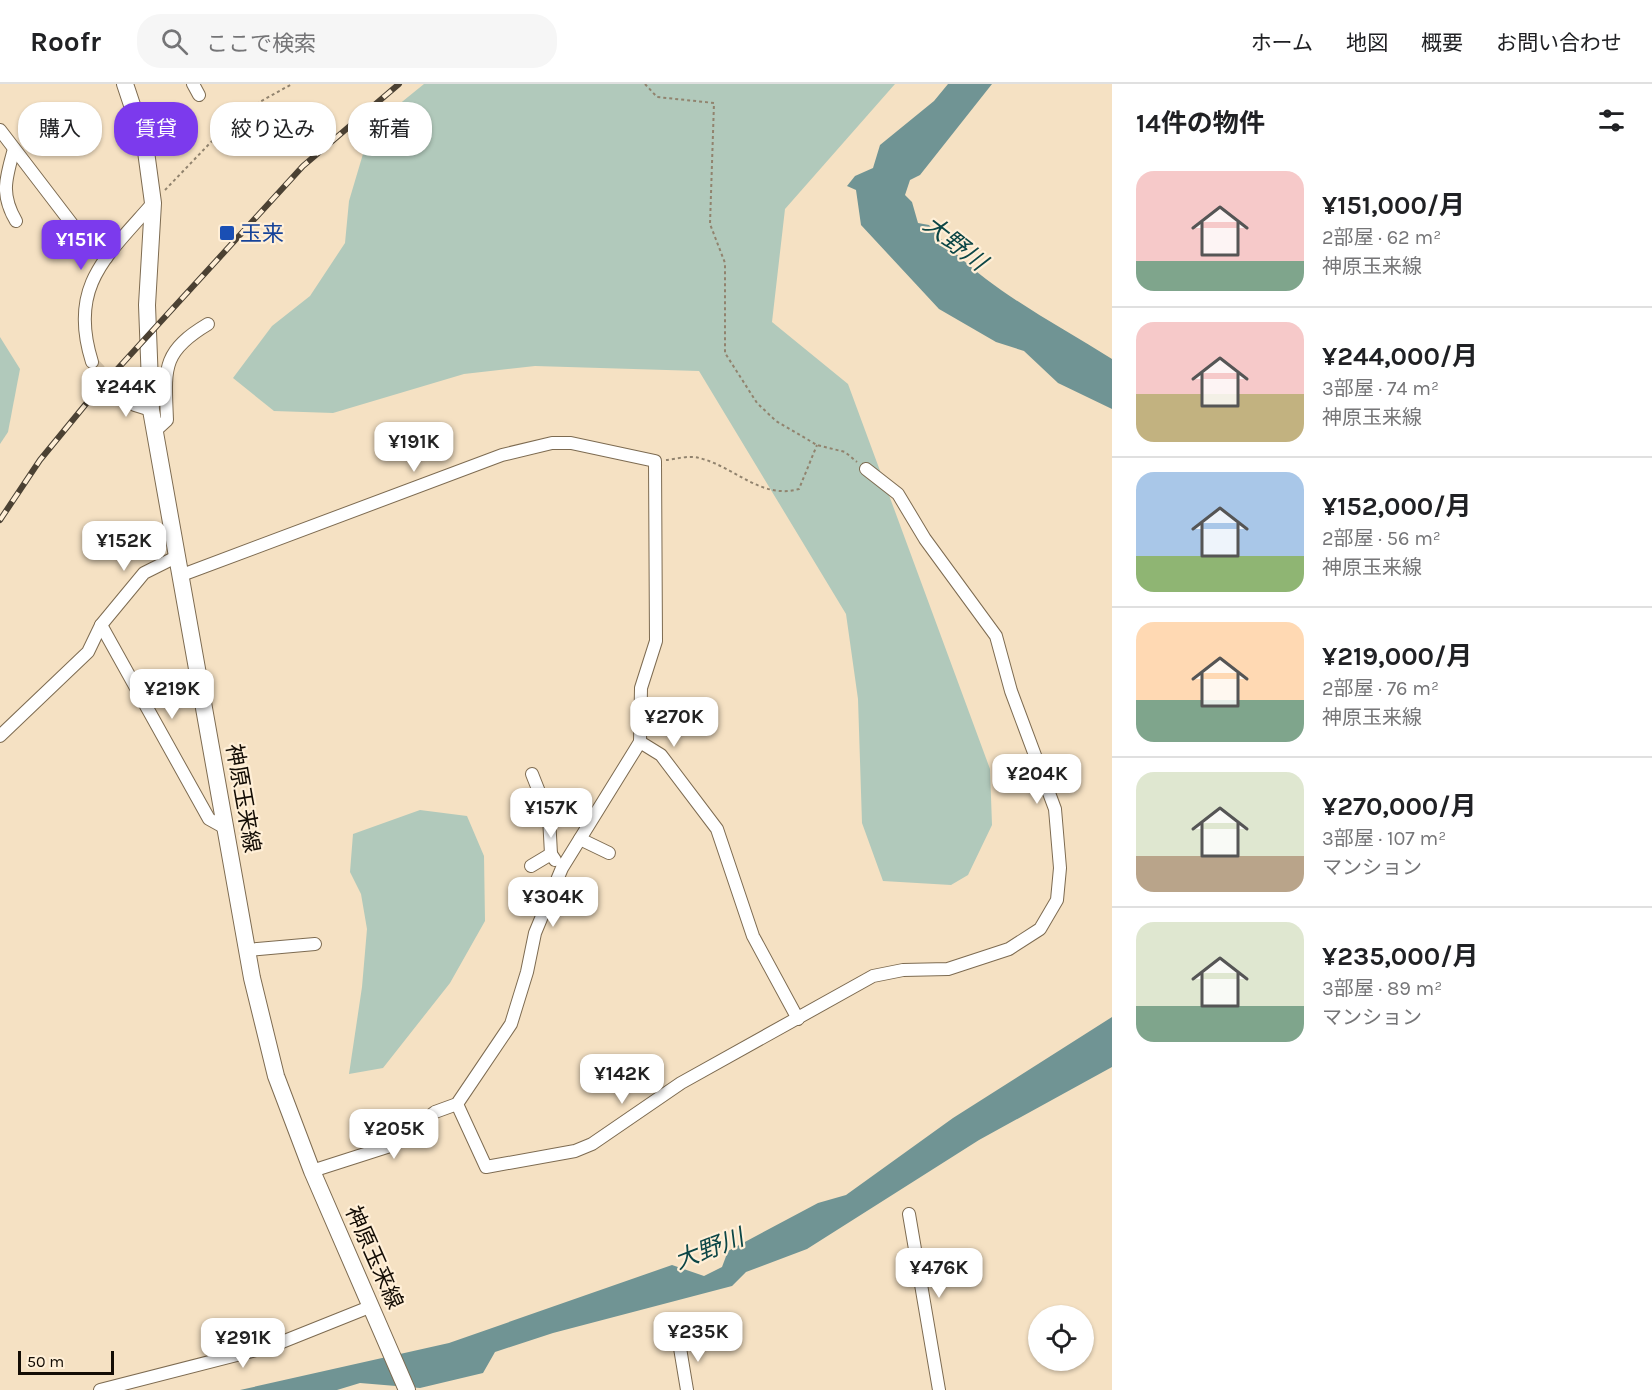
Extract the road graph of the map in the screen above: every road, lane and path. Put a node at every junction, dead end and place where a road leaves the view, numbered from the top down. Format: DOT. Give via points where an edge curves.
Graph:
graph roads {
  1 [pos="125,84"];
  2 [pos="292,84"];
  3 [pos="645,84"];
  4 [pos="0,130"];
  5 [pos="14,149"];
  6 [pos="153,203"];
  7 [pos="2,208"];
  8 [pos="16,221"];
  9 [pos="106,258"];
  10 [pos="208,324"];
  11 [pos="92,362"];
  12 [pos="121,392"];
  13 [pos="151,410"];
  14 [pos="155,431"];
  15 [pos="817,445"];
  16 [pos="655,461"];
  17 [pos="866,469"];
  18 [pos="178,556"];
  19 [pos="182,575"];
  20 [pos="101,625"];
  21 [pos="0,736"];
  22 [pos="640,742"];
  23 [pos="532,774"];
  24 [pos="227,830"];
  25 [pos="580,839"];
  26 [pos="609,853"];
  27 [pos="551,854"];
  28 [pos="531,866"];
  29 [pos="562,868"];
  30 [pos="315,944"];
  31 [pos="247,950"];
  32 [pos="798,1019"];
  33 [pos="457,1104"];
  34 [pos="312,1171"];
  35 [pos="909,1214"];
  36 [pos="372,1306"];
  37 [pos="679,1342"];
  38 [pos="100,1390"];
  39 [pos="406,1390"];
  40 [pos="687,1390"];
  41 [pos="939,1390"];
  1 -- 6 [label="main road, 神原玉来線" via="145,144"];
  2 -- 6 [label="path" via="238,114"];
  3 -- 15 [label="path" via="657,97 714,103 710,224 725,263 725,353 757,403 776,421"];
  4 -- 5 [label="street"];
  5 -- 7 [label="street"];
  5 -- 9 [label="street" via="78,232"];
  6 -- 9 [label="street"];
  6 -- 13 [label="main road, 神原玉来線" via="147,305"];
  7 -- 8 [label="street"];
  9 -- 11 [label="street" via="84,305 82,323"];
  10 -- 14 [label="street" via="177,347 168,363 167,420"];
  12 -- 13 [label="street" via="135,405"];
  13 -- 14 [label="main road, 神原玉来線"];
  14 -- 18 [label="main road, 神原玉来線"];
  15 -- 16 [label="path" via="799,489 787,493 766,489 698,457"];
  15 -- 17 [label="path" via="845,452"];
  16 -- 19 [label="street" via="571,443 552,443 502,455"];
  16 -- 22 [label="street" via="656,641 641,688"];
  17 -- 32 [label="street" via="898,494 925,539 996,636 1011,691 1055,809 1060,868 1058,900 1040,929 1009,949 948,969 903,970 873,976"];
  18 -- 19 [label="main road, 神原玉来線"];
  18 -- 20 [label="street" via="144,573"];
  19 -- 24 [label="main road, 神原玉来線"];
  20 -- 21 [label="street" via="80,661"];
  20 -- 24 [label="street" via="210,819"];
  22 -- 25 [label="street"];
  22 -- 32 [label="street" via="661,755 717,829 753,936"];
  23 -- 27 [label="street" via="549,817"];
  24 -- 31 [label="main road, 神原玉来線"];
  25 -- 26 [label="street"];
  25 -- 29 [label="street"];
  27 -- 28 [label="street"];
  27 -- 29 [label="street"];
  29 -- 33 [label="street" via="535,933 511,1024"];
  30 -- 31 [label="street"];
  31 -- 34 [label="main road, 神原玉来線" via="276,1076"];
  32 -- 33 [label="street" via="681,1083 592,1144 575,1151 486,1167"];
  33 -- 34 [label="street" via="435,1112 390,1146"];
  34 -- 36 [label="main road, 神原玉来線"];
  35 -- 41 [label="street"];
  36 -- 38 [label="street" via="272,1346"];
  36 -- 39 [label="main road, 神原玉来線"];
  37 -- 40 [label="street"];
}
